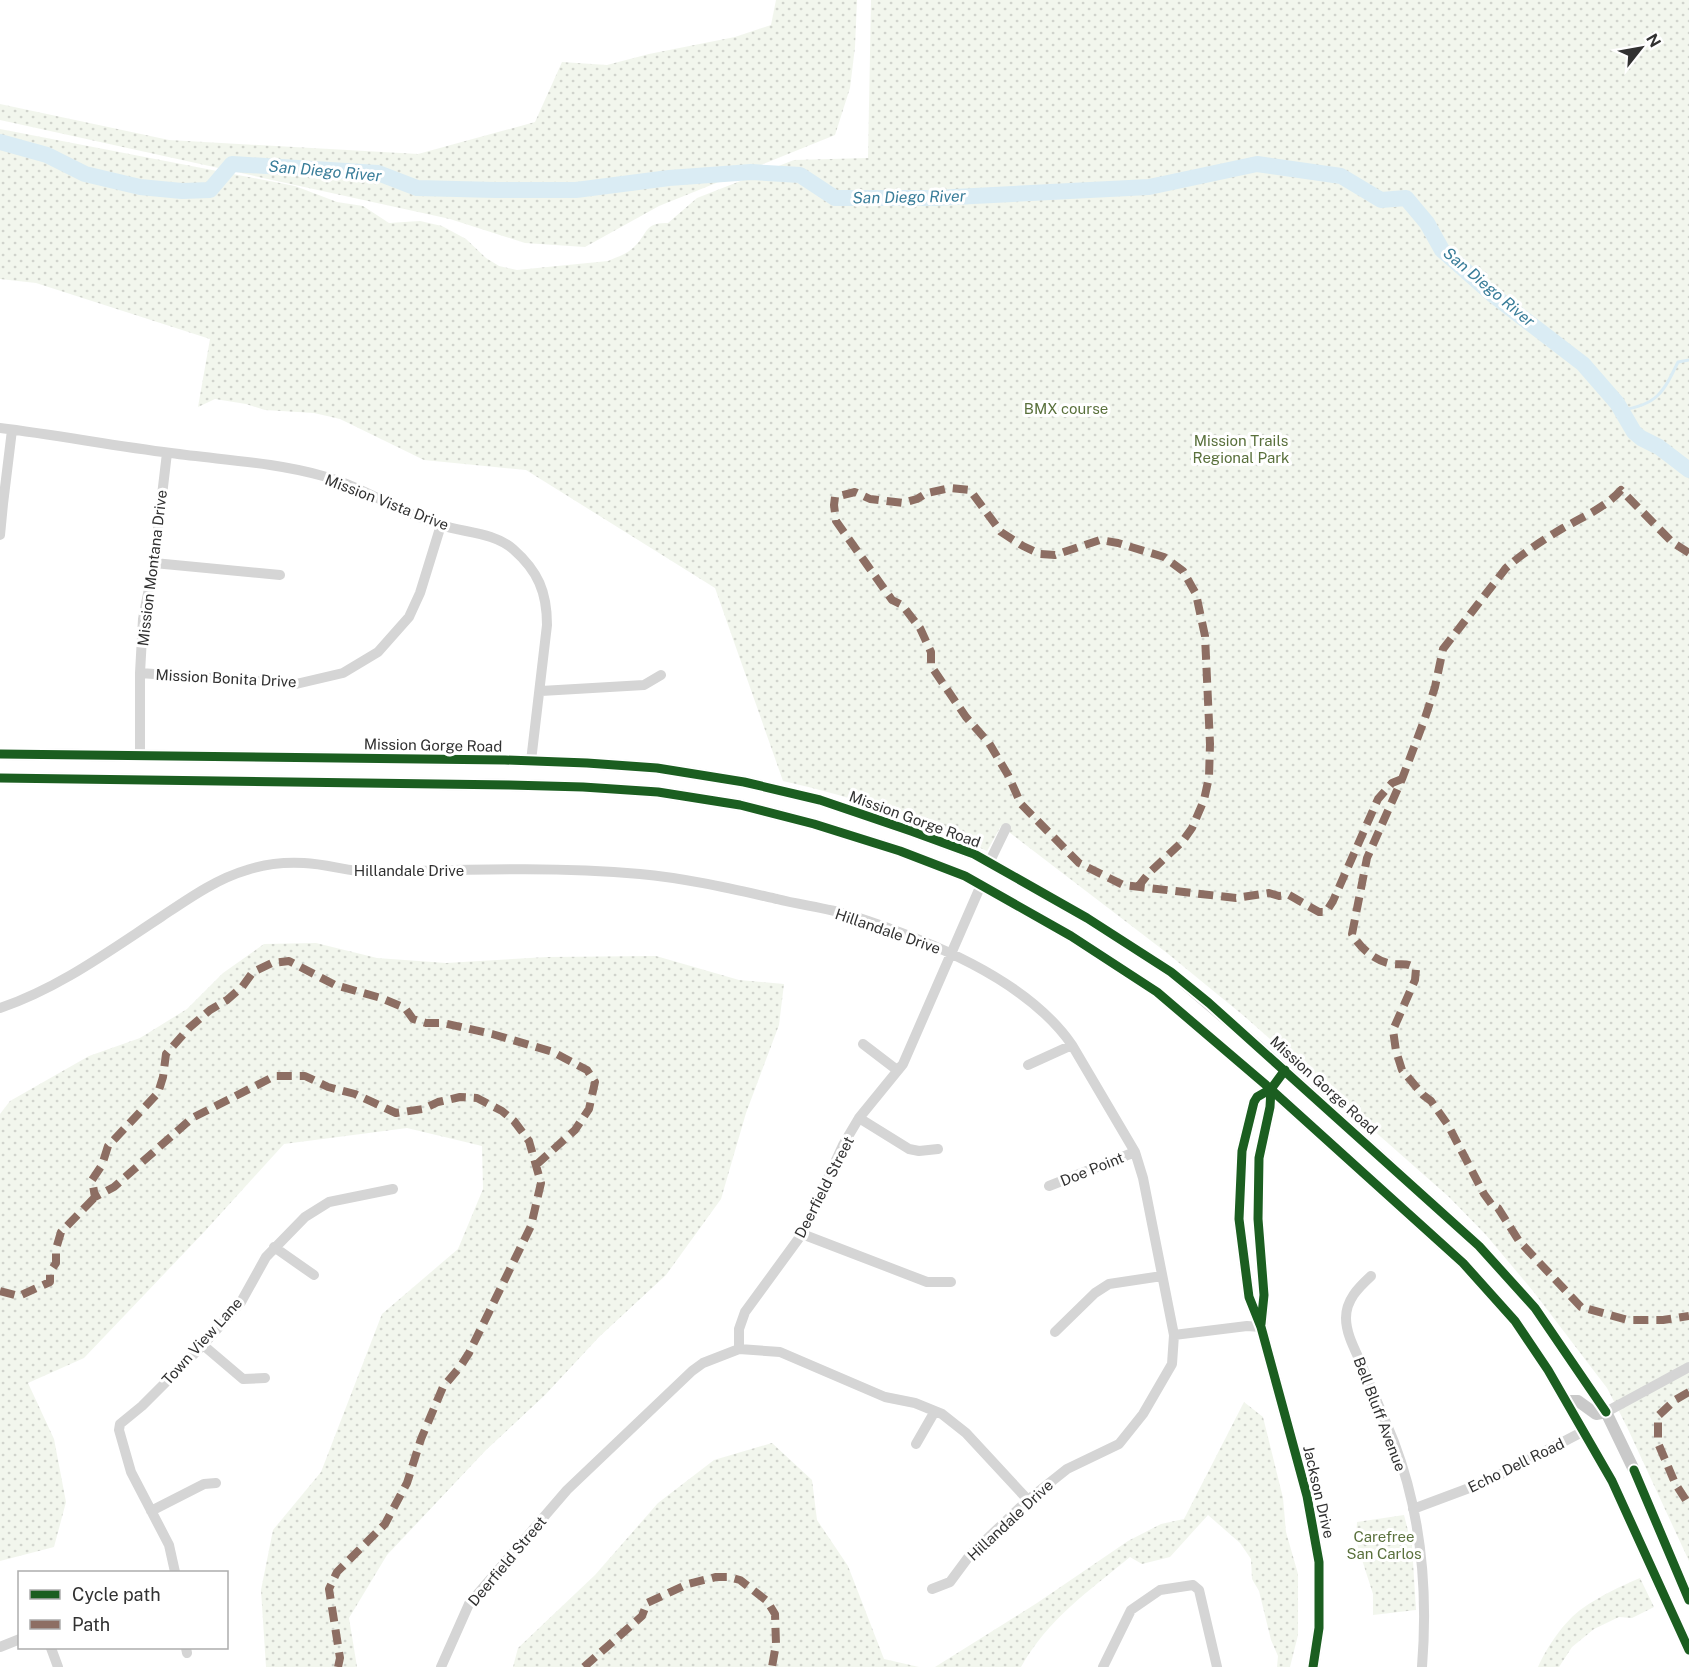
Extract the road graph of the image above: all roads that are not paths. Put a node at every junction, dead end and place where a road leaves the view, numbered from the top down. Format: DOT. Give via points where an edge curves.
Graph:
graph roads {
  1 [pos="0,428"];
  2 [pos="12,430"];
  3 [pos="166,453"];
  4 [pos="2,504"];
  5 [pos="441,525"];
  6 [pos="0,535"];
  7 [pos="154,563"];
  8 [pos="280,575"];
  9 [pos="140,673"];
  10 [pos="661,675"];
  11 [pos="541,691"];
  12 [pos="0,754"];
  13 [pos="140,756"];
  14 [pos="531,761"];
  15 [pos="0,778"];
  16 [pos="1006,828"];
  17 [pos="990,863"];
  18 [pos="981,885"];
  19 [pos="950,953"];
  20 [pos="0,1008"];
  21 [pos="863,1044"];
  22 [pos="1072,1045"];
  23 [pos="1028,1065"];
  24 [pos="897,1070"];
  25 [pos="1285,1070"];
  26 [pos="1271,1089"];
  27 [pos="859,1118"];
  28 [pos="938,1149"];
  29 [pos="1135,1152"];
  30 [pos="1049,1186"];
  31 [pos="393,1189"];
  32 [pos="802,1234"];
  33 [pos="274,1247"];
  34 [pos="314,1275"];
  35 [pos="1162,1276"];
  36 [pos="1371,1276"];
  37 [pos="951,1282"];
  38 [pos="1261,1327"];
  39 [pos="1055,1332"];
  40 [pos="1174,1335"];
  41 [pos="203,1345"];
  42 [pos="739,1349"];
  43 [pos="1689,1367"];
  44 [pos="265,1378"];
  45 [pos="1567,1401"];
  46 [pos="935,1411"];
  47 [pos="1606,1412"];
  48 [pos="1584,1431"];
  49 [pos="916,1444"];
  50 [pos="216,1483"];
  51 [pos="1028,1500"];
  52 [pos="1413,1509"];
  53 [pos="151,1511"];
  54 [pos="174,1571"];
  55 [pos="932,1589"];
  56 [pos="1689,1600"];
  57 [pos="18,1640"];
  58 [pos="0,1647"];
  59 [pos="52,1649"];
  60 [pos="1689,1650"];
  61 [pos="58,1667"];
  62 [pos="441,1667"];
  63 [pos="1103,1667"];
  64 [pos="1217,1667"];
  65 [pos="1313,1667"];
  66 [pos="1422,1667"];
  1 -- 2 [label="street, Mission Vista Drive"];
  2 -- 3 [label="street, Mission Vista Drive"];
  2 -- 4 [label="street"];
  3 -- 5 [label="street, Mission Vista Drive" via="326,476"];
  3 -- 7 [label="street, Mission Montana Drive"];
  4 -- 6 [label="street"];
  5 -- 9 [label="street, Mission Bonita Drive" via="409,616 378,651 343,673 296,684"];
  5 -- 11 [label="street, Mission Vista Drive" via="484,534 511,547 529,564 540,582 547,603"];
  7 -- 8 [label="street"];
  7 -- 9 [label="street, Mission Montana Drive" via="143,619"];
  9 -- 13 [label="street, Mission Montana Drive"];
  10 -- 11 [label="street" via="644,686"];
  11 -- 14 [label="street, Mission Vista Drive"];
  12 -- 13 [label="main road, Mission Gorge Road"];
  13 -- 14 [label="main road, Mission Gorge Road"];
  14 -- 17 [label="main road, Mission Gorge Road" via="657,768 744,782 831,804 921,834"];
  15 -- 18 [label="main road" via="510,784 658,792 814,824 900,851"];
  16 -- 17 [label="street"];
  17 -- 25 [label="main road, Mission Gorge Road" via="1171,972"];
  18 -- 19 [label="street, Deerfield Street"];
  18 -- 26 [label="main road" via="1071,936 1157,992"];
  19 -- 20 [label="street, Hillandale Drive" via="848,914 641,874 535,869 357,872 306,863 278,864 246,870 200,891 79,970 29,998"];
  19 -- 22 [label="street, Hillandale Drive" via="1031,1000"];
  19 -- 24 [label="street, Deerfield Street"];
  21 -- 24 [label="street"];
  22 -- 23 [label="street"];
  22 -- 29 [label="street, Hillandale Drive"];
  24 -- 27 [label="street, Deerfield Street"];
  25 -- 26 [label="main road, Jackson Drive"];
  25 -- 47 [label="main road, Mission Gorge Road" via="1479,1246 1535,1308"];
  26 -- 38 [label="main road, Jackson Drive" via="1258,1158 1264,1295"];
  26 -- 38 [label="main road, Jackson Drive" via="1254,1101 1242,1151 1239,1219 1249,1297"];
  26 -- 45 [label="main road" via="1463,1263 1515,1321"];
  27 -- 28 [label="street" via="909,1149"];
  27 -- 32 [label="street, Deerfield Street"];
  29 -- 30 [label="street, Doe Point"];
  29 -- 35 [label="street, Hillandale Drive"];
  31 -- 33 [label="street, Town View Lane" via="329,1203 305,1216"];
  32 -- 37 [label="street" via="927,1282"];
  32 -- 42 [label="street, Deerfield Street" via="745,1312 739,1329"];
  33 -- 34 [label="street"];
  33 -- 41 [label="street, Town View Lane" via="241,1302"];
  35 -- 39 [label="street" via="1109,1284"];
  35 -- 40 [label="street, Hillandale Drive"];
  36 -- 52 [label="street, Bell Bluff Avenue" via="1349,1302 1346,1325 1395,1444"];
  38 -- 40 [label="street"];
  38 -- 65 [label="main road, Jackson Drive" via="1307,1496 1319,1562 1319,1628"];
  40 -- 51 [label="street, Hillandale Drive" via="1172,1364 1143,1414 1119,1444 1067,1470"];
  41 -- 44 [label="street" via="243,1379"];
  41 -- 53 [label="street, Town View Lane" via="120,1424 131,1472"];
  42 -- 46 [label="street" via="780,1352 885,1397"];
  42 -- 62 [label="street, Deerfield Street" via="693,1371 567,1490 470,1604"];
  43 -- 47 [label="street"];
  45 -- 47 [label="main road" via="1578,1401 1596,1414"];
  45 -- 48 [label="main road"];
  46 -- 49 [label="street"];
  46 -- 51 [label="street" via="966,1433"];
  47 -- 56 [label="main road, Mission Gorge Road"];
  48 -- 52 [label="street, Echo Dell Road" via="1488,1481"];
  48 -- 60 [label="main road" via="1612,1481"];
  50 -- 53 [label="street" via="204,1484"];
  51 -- 55 [label="street, Hillandale Drive" via="970,1555 950,1582"];
  52 -- 66 [label="street, Bell Bluff Avenue" via="1421,1550 1425,1628"];
  53 -- 54 [label="street" via="169,1545"];
  57 -- 58 [label="street"];
  59 -- 61 [label="street"];
  63 -- 64 [label="street" via="1131,1611 1160,1590 1193,1585 1199,1590"];
}
